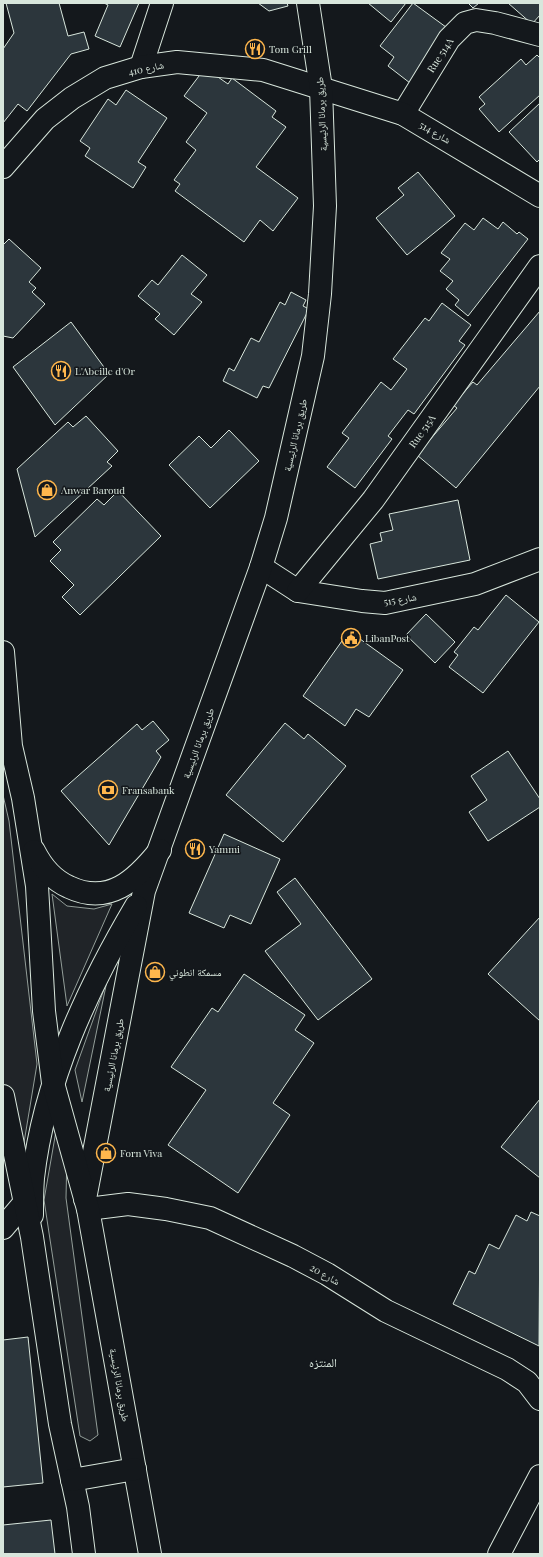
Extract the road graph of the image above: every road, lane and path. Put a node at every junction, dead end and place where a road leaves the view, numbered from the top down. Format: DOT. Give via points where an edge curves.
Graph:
graph roads {
  1 [pos="162,3"];
  2 [pos="311,5"];
  3 [pos="540,35"];
  4 [pos="142,67"];
  5 [pos="321,88"];
  6 [pos="403,114"];
  7 [pos="3,167"];
  8 [pos="540,196"];
  9 [pos="540,266"];
  10 [pos="540,559"];
  11 [pos="261,567"];
  12 [pos="298,591"];
  13 [pos="3,652"];
  14 [pos="32,848"];
  15 [pos="160,850"];
  16 [pos="144,891"];
  17 [pos="53,1083"];
  18 [pos="3,1096"];
  19 [pos="25,1202"];
  20 [pos="87,1204"];
  21 [pos="3,1228"];
  22 [pos="32,1237"];
  23 [pos="540,1399"];
  24 [pos="135,1469"];
  25 [pos="540,1476"];
  26 [pos="72,1480"];
  27 [pos="84,1554"];
  28 [pos="150,1554"];
  29 [pos="500,1554"];
  1 -- 4 [label="street"];
  2 -- 5 [label="street, طريق برمانا الرئيسية"];
  3 -- 6 [label="street, Rue 514A" via="495,23 476,20 465,23 449,39"];
  4 -- 5 [label="street, شارع 410" via="177,62 263,70"];
  4 -- 7 [label="street, شارع 410" via="105,78 72,98 45,119"];
  5 -- 6 [label="street, شارع 514"];
  5 -- 11 [label="street, طريق برمانا الرئيسية" via="325,206 320,294 313,356 276,518"];
  6 -- 8 [label="street, شارع 514"];
  9 -- 12 [label="street, Rue 515A" via="373,500"];
  10 -- 12 [label="street, شارع 515" via="476,584 385,603"];
  11 -- 12 [label="street, شارع 515"];
  11 -- 15 [label="street, طريق برمانا الرئيسية"];
  13 -- 14 [label="street" via="11,746"];
  14 -- 15 [label="street" via="45,870 64,885 86,894 102,894 126,884 147,866"];
  14 -- 17 [label="street" via="44,1011"];
  15 -- 16 [label="street, طريق برمانا الرئيسية"];
  16 -- 17 [label="street" via="100,972"];
  16 -- 20 [label="street, طريق برمانا الرئيسية"];
  17 -- 20 [label="street"];
  17 -- 22 [label="street" via="41,1128 33,1179"];
  18 -- 19 [label="street"];
  19 -- 21 [label="street"];
  19 -- 22 [label="street"];
  20 -- 23 [label="street, شارع 20" via="128,1204 210,1218 328,1274 386,1311 507,1369 527,1382"];
  20 -- 24 [label="street, طريق برمانا الرئيسية"];
  22 -- 26 [label="street" via="60,1424"];
  24 -- 26 [label="street"];
  24 -- 28 [label="street, طريق برمانا الرئيسية"];
  25 -- 29 [label="street"];
  26 -- 27 [label="street"];
}
